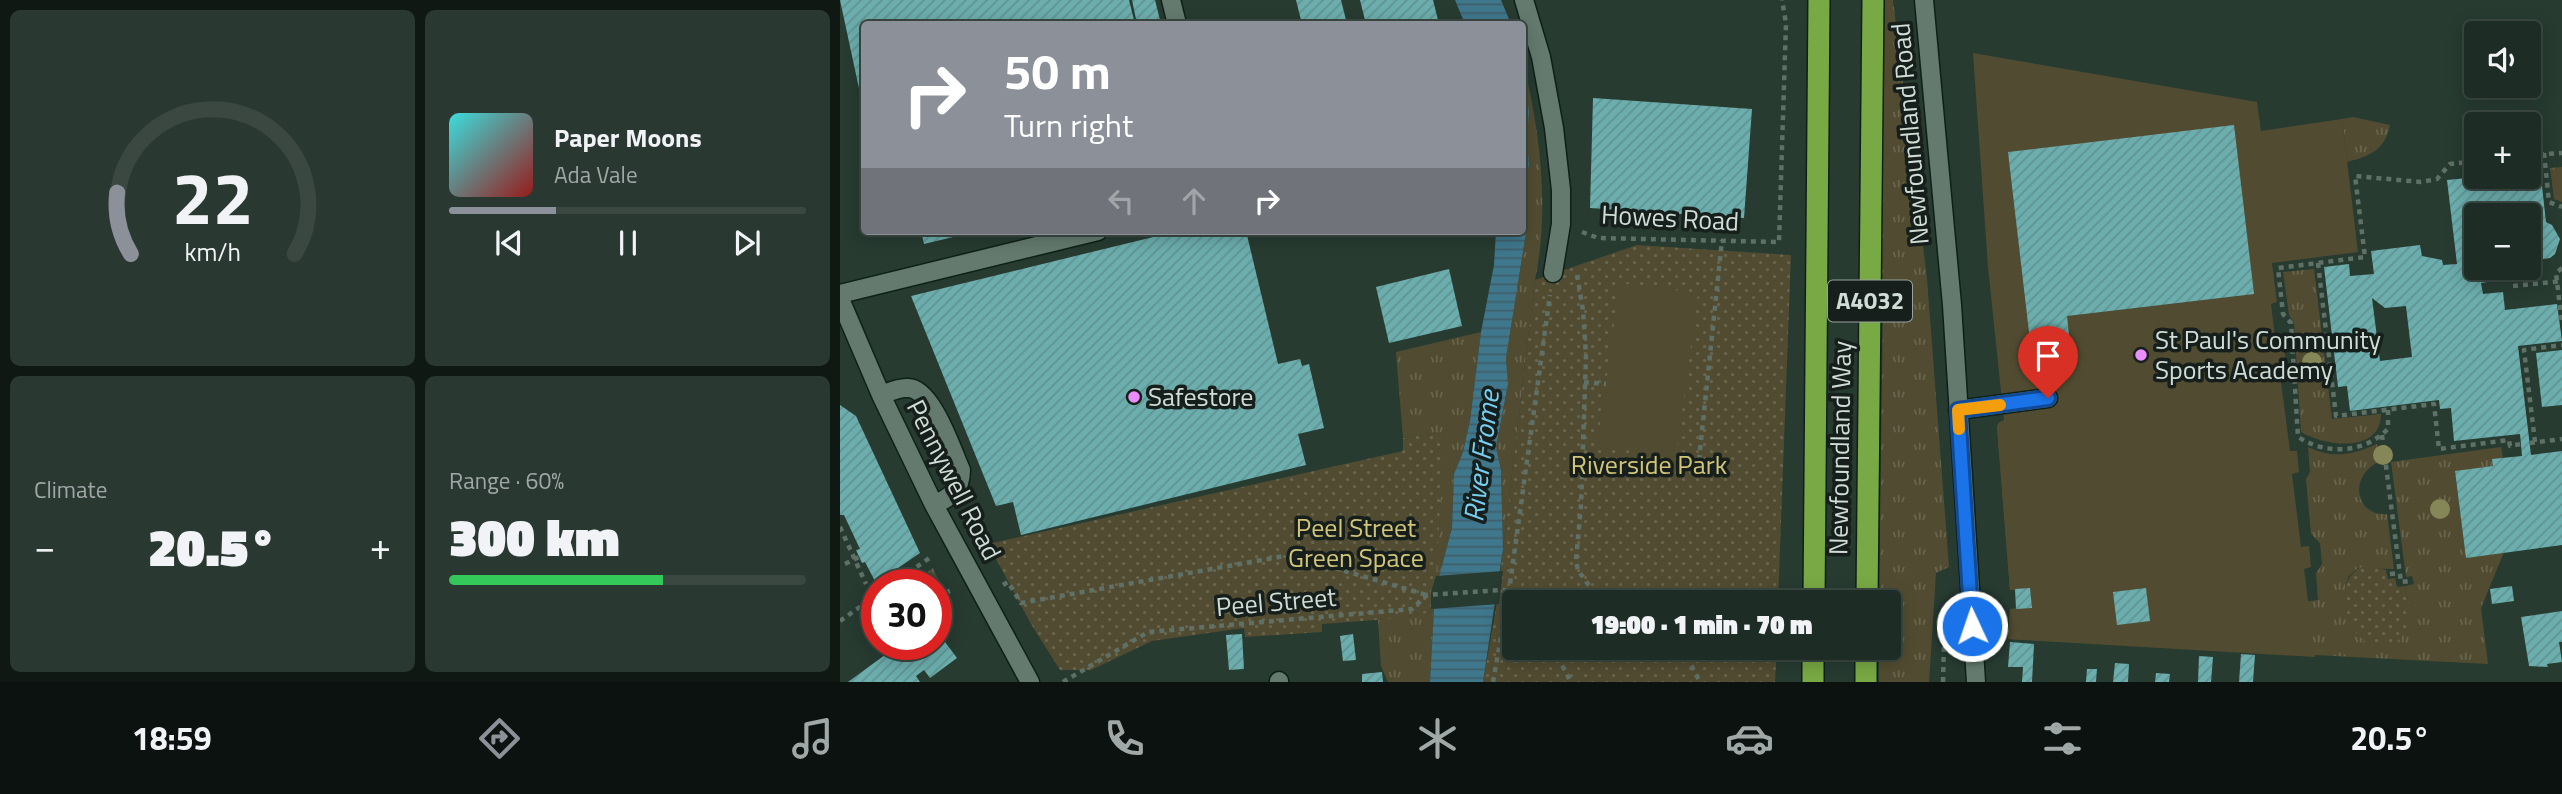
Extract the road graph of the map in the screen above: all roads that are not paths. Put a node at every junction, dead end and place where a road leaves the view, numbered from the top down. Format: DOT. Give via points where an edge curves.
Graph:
graph roads {
  1 [pos="1171,0"];
  2 [pos="1524,0"];
  3 [pos="1819,0"];
  4 [pos="1873,0"];
  5 [pos="1924,0"];
  6 [pos="1176,21"];
  7 [pos="1082,235"];
  8 [pos="1553,273"];
  9 [pos="840,296"];
  10 [pos="881,395"];
  11 [pos="2048,398"];
  12 [pos="1958,410"];
  13 [pos="934,505"];
  14 [pos="1814,590"];
  15 [pos="1867,590"];
  16 [pos="1813,660"];
  17 [pos="1866,660"];
  18 [pos="1030,682"];
  19 [pos="1813,682"];
  20 [pos="1866,682"];
  21 [pos="1976,682"];
  1 -- 6 [label="street"];
  2 -- 8 [label="street" via="1549,96 1561,190"];
  3 -- 14 [label="highway, Newfoundland Way / A4032"];
  4 -- 15 [label="highway, Newfoundland Way / A4032"];
  5 -- 12 [label="street, Newfoundland Road"];
  7 -- 9 [label="street"];
  9 -- 10 [label="street, Pennywell Road"];
  10 -- 13 [label="street, Pennywell Road"];
  10 -- 13 [label="street" via="910,387 930,402 961,470 950,497"];
  11 -- 12 [label="street"];
  12 -- 21 [label="street, Newfoundland Road"];
  13 -- 18 [label="street, Pennywell Road"];
  16 -- 19 [label="highway"];
  17 -- 20 [label="highway"];
}
